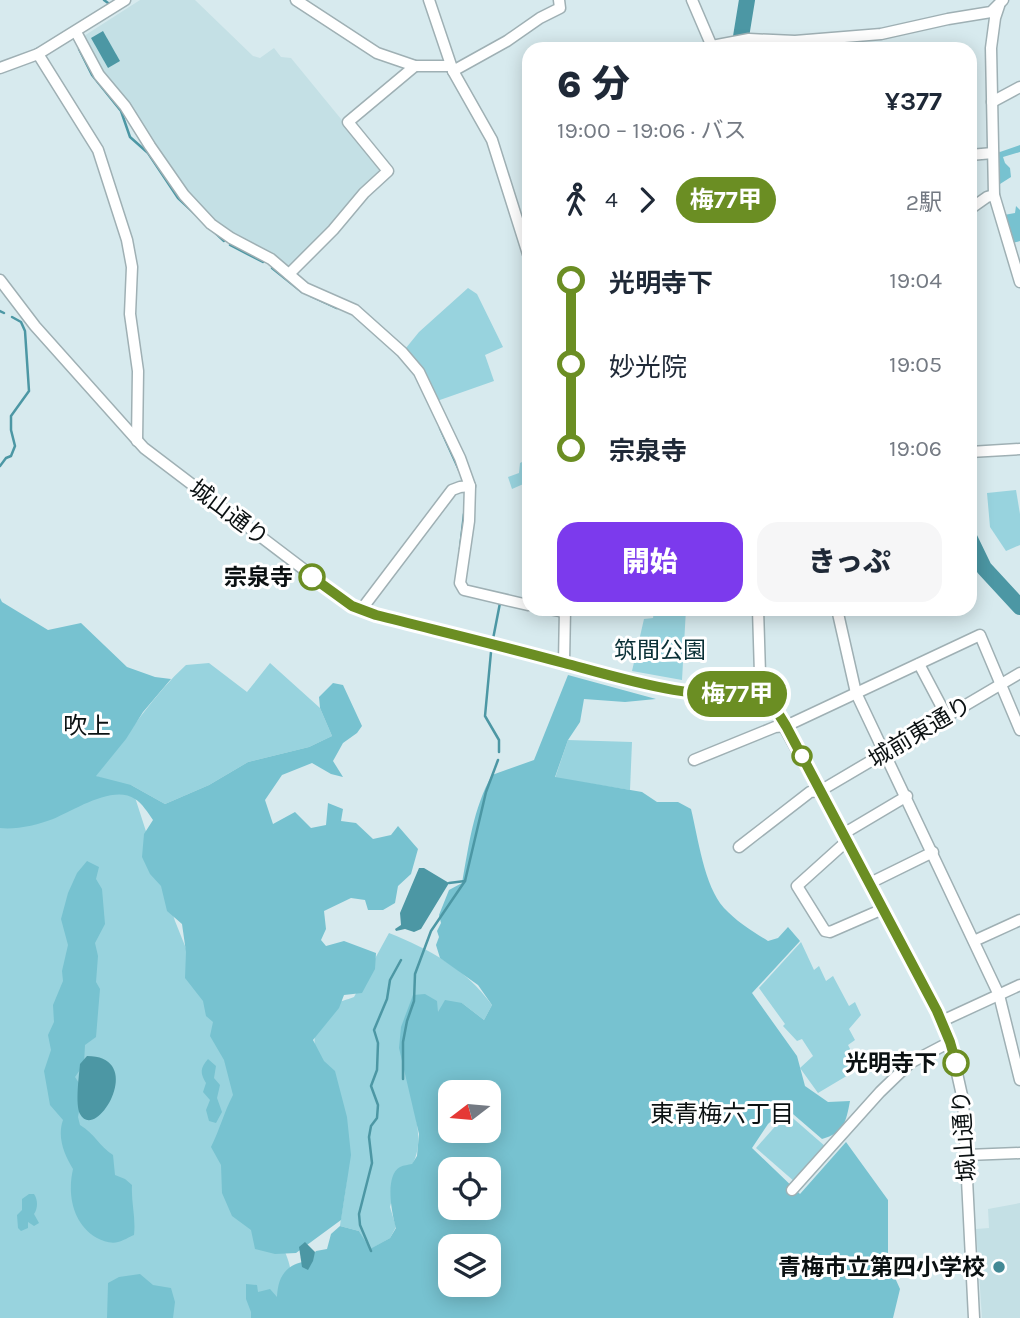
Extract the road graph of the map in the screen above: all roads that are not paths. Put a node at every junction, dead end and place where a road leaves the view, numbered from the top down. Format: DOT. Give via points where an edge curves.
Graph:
graph roads {
  1 [pos="125,0"];
  2 [pos="296,0"];
  3 [pos="429,0"];
  4 [pos="559,0"];
  5 [pos="692,0"];
  6 [pos="1001,2"];
  7 [pos="76,32"];
  8 [pos="711,42"];
  9 [pos="733,42"];
  10 [pos="758,42"];
  11 [pos="786,42"];
  12 [pos="38,54"];
  13 [pos="415,66"];
  14 [pos="0,68"];
  15 [pos="452,68"];
  16 [pos="1020,87"];
  17 [pos="992,102"];
  18 [pos="993,153"];
  19 [pos="977,154"];
  20 [pos="994,195"];
  21 [pos="977,205"];
  22 [pos="522,235"];
  23 [pos="289,274"];
  24 [pos="0,280"];
  25 [pos="1020,282"];
  26 [pos="137,441"];
  27 [pos="1020,450"];
  28 [pos="977,452"];
  29 [pos="470,486"];
  30 [pos="522,604"];
  31 [pos="361,610"];
  32 [pos="564,616"];
  33 [pos="758,616"];
  34 [pos="839,616"];
  35 [pos="564,663"];
  36 [pos="919,664"];
  37 [pos="1020,673"];
  38 [pos="1001,684"];
  39 [pos="765,692"];
  40 [pos="856,693"];
  41 [pos="947,717"];
  42 [pos="786,726"];
  43 [pos="1020,730"];
  44 [pos="886,753"];
  45 [pos="694,760"];
  46 [pos="820,791"];
  47 [pos="907,796"];
  48 [pos="845,837"];
  49 [pos="739,847"];
  50 [pos="933,852"];
  51 [pos="870,883"];
  52 [pos="883,909"];
  53 [pos="1020,920"];
  54 [pos="977,940"];
  55 [pos="1020,985"];
  56 [pos="1002,993"];
  57 [pos="942,1021"];
  58 [pos="950,1042"];
  59 [pos="1020,1080"];
  60 [pos="1020,1153"];
  61 [pos="967,1155"];
  62 [pos="792,1190"];
  63 [pos="974,1318"];
  1 -- 7 [label="street"];
  2 -- 13 [label="street" via="377,53"];
  3 -- 15 [label="street"];
  4 -- 15 [label="street" via="560,8"];
  5 -- 8 [label="street"];
  6 -- 11 [label="street" via="991,12 881,34"];
  6 -- 17 [label="street" via="991,48"];
  7 -- 12 [label="street"];
  7 -- 23 [label="street" via="99,75 184,195 211,224"];
  9 -- 10 [label="street"];
  12 -- 14 [label="street"];
  12 -- 26 [label="street" via="98,150 127,240 138,371"];
  13 -- 15 [label="street"];
  13 -- 23 [label="street" via="348,122 388,172"];
  15 -- 22 [label="street" via="492,140"];
  16 -- 17 [label="street"];
  17 -- 18 [label="street"];
  18 -- 19 [label="street"];
  18 -- 20 [label="street"];
  20 -- 21 [label="street"];
  20 -- 25 [label="street"];
  23 -- 29 [label="street" via="305,288 355,310 412,363"];
  24 -- 26 [label="street, 城山通り"];
  26 -- 31 [label="street, 城山通り"];
  27 -- 28 [label="street"];
  29 -- 30 [label="street" via="460,583 464,590"];
  29 -- 31 [label="street" via="452,490"];
  31 -- 35 [label="street, 城山通り"];
  32 -- 35 [label="street"];
  33 -- 39 [label="street"];
  34 -- 40 [label="street"];
  35 -- 39 [label="street, 城山通り" via="688,691"];
  36 -- 38 [label="street" via="980,635"];
  36 -- 40 [label="street"];
  36 -- 41 [label="street"];
  37 -- 38 [label="street, 城前東通り"];
  38 -- 41 [label="street, 城前東通り"];
  38 -- 43 [label="street"];
  39 -- 42 [label="street, 城山通り"];
  40 -- 42 [label="street"];
  40 -- 44 [label="street"];
  41 -- 44 [label="street, 城前東通り"];
  42 -- 45 [label="street"];
  42 -- 46 [label="street, 城山通り"];
  44 -- 46 [label="street, 城前東通り"];
  44 -- 47 [label="street"];
  46 -- 48 [label="street, 城山通り"];
  46 -- 49 [label="street, 城前東通り" via="810,792"];
  47 -- 48 [label="street"];
  47 -- 50 [label="street"];
  48 -- 51 [label="street, 城山通り"];
  48 -- 52 [label="street" via="797,886 825,931"];
  50 -- 51 [label="street"];
  50 -- 54 [label="street"];
  51 -- 52 [label="street, 城山通り"];
  52 -- 57 [label="street, 城山通り"];
  53 -- 54 [label="street"];
  54 -- 56 [label="street"];
  55 -- 56 [label="street"];
  56 -- 57 [label="street"];
  56 -- 59 [label="street"];
  57 -- 58 [label="street, 城山通り"];
  58 -- 61 [label="street, 城山通り" via="963,1100"];
  58 -- 62 [label="street" via="909,1063"];
  60 -- 61 [label="street"];
  61 -- 63 [label="street, 城山通り"];
}
